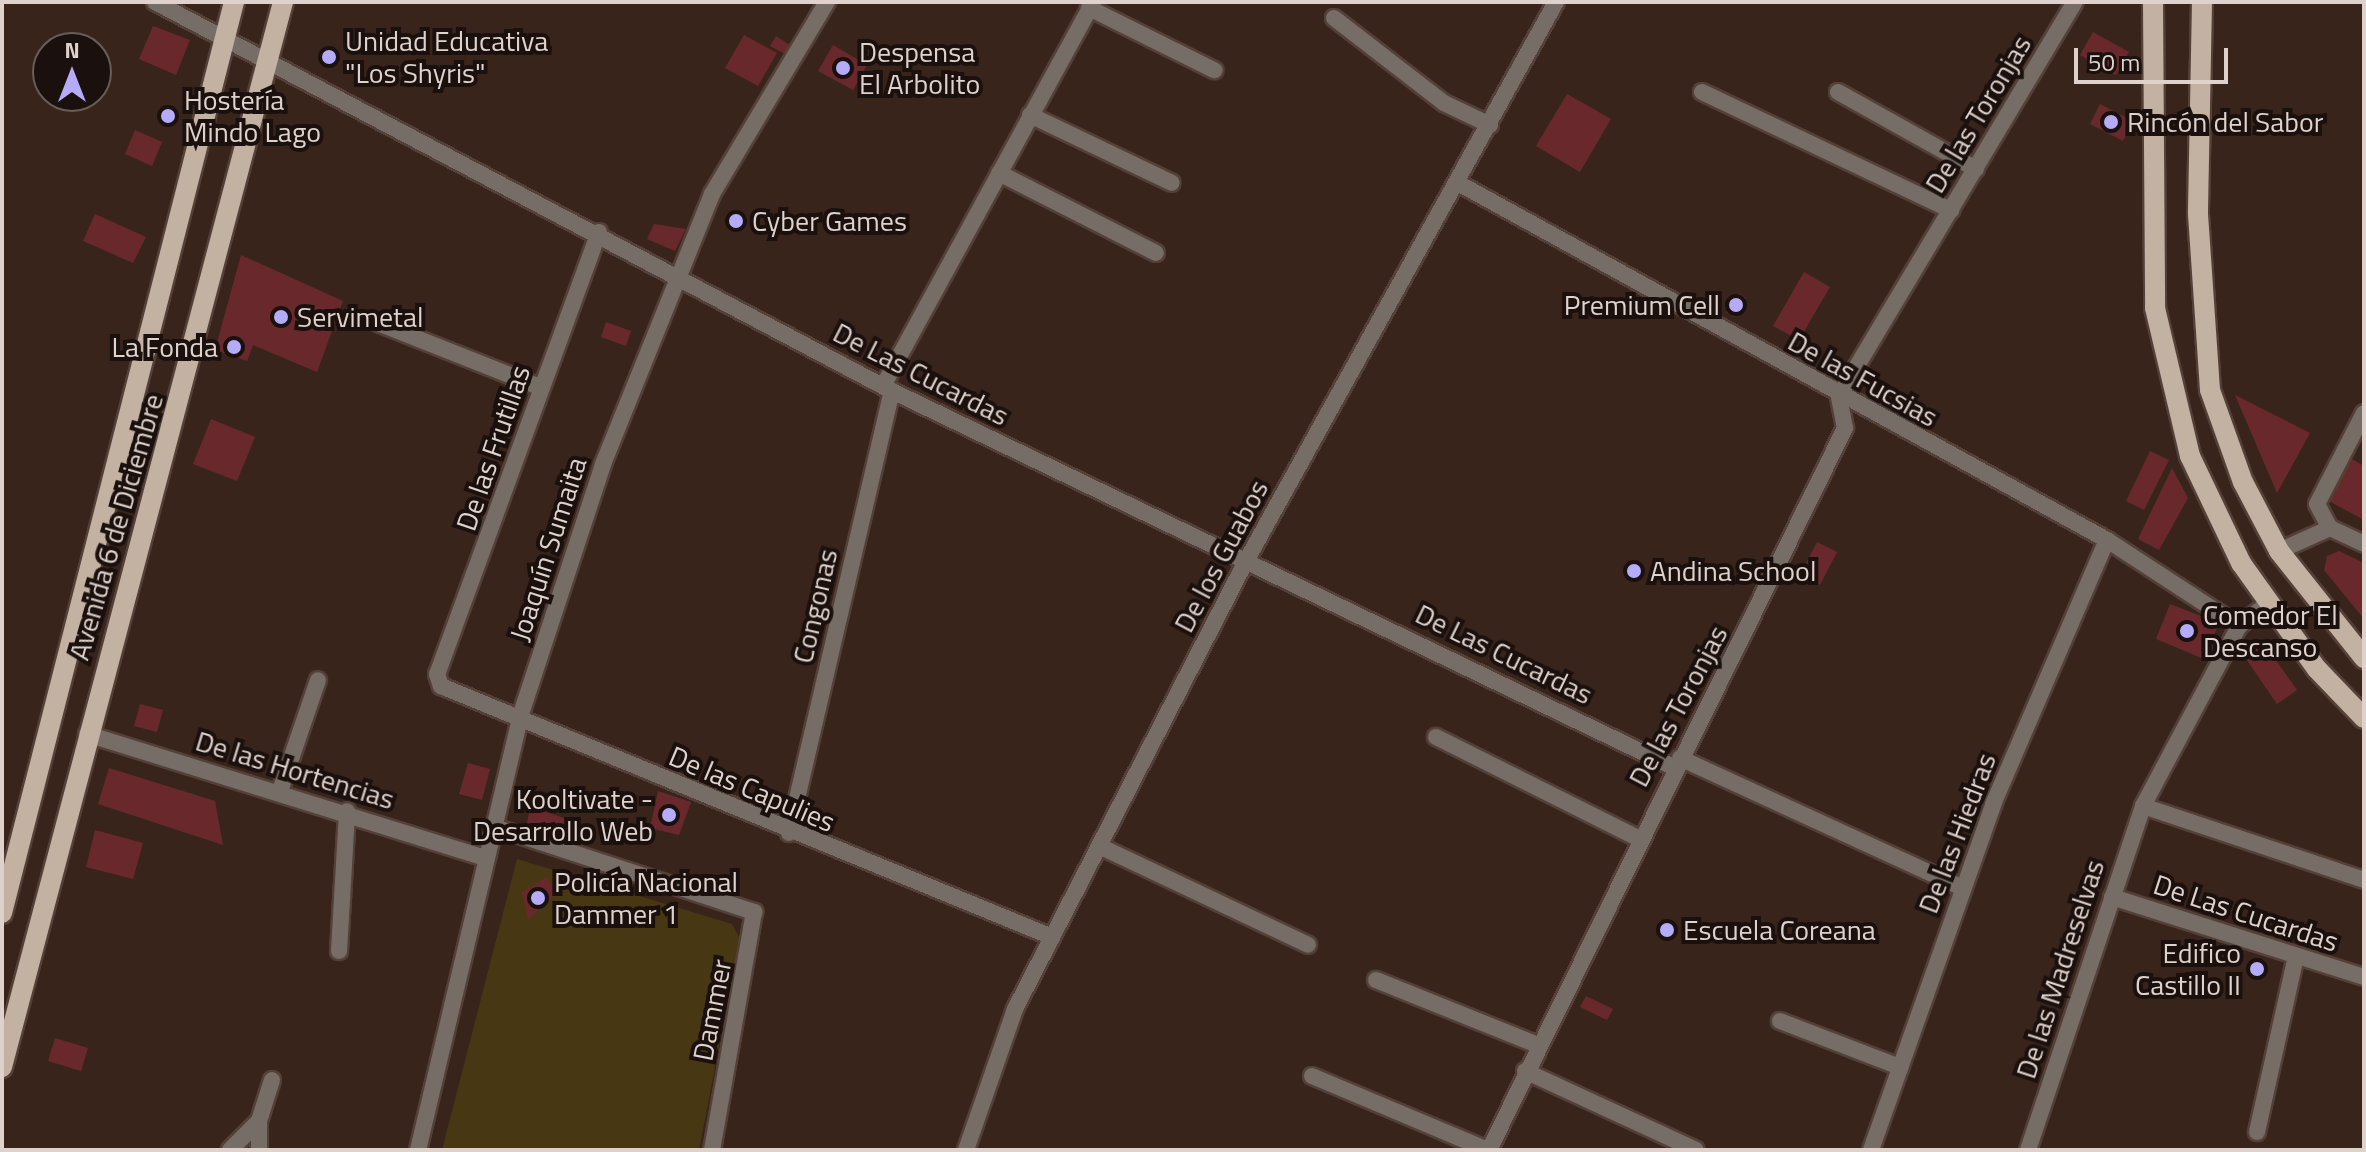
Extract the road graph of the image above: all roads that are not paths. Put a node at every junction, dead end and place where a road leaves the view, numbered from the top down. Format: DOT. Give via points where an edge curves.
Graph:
graph roads {
  1 [pos="155,2"];
  2 [pos="234,2"];
  3 [pos="283,2"];
  4 [pos="827,2"];
  5 [pos="1556,2"];
  6 [pos="2075,2"];
  7 [pos="2153,2"];
  8 [pos="2202,2"];
  9 [pos="1091,5"];
  10 [pos="1334,18"];
  11 [pos="223,35"];
  12 [pos="268,58"];
  13 [pos="1214,70"];
  14 [pos="1702,92"];
  15 [pos="1838,92"];
  16 [pos="1030,115"];
  17 [pos="1490,125"];
  18 [pos="1976,169"];
  19 [pos="999,173"];
  20 [pos="1172,183"];
  21 [pos="1458,183"];
  22 [pos="1951,210"];
  23 [pos="599,232"];
  24 [pos="1156,253"];
  25 [pos="677,274"];
  26 [pos="378,323"];
  27 [pos="540,387"];
  28 [pos="887,388"];
  29 [pos="1839,396"];
  30 [pos="2364,413"];
  31 [pos="2330,528"];
  32 [pos="2107,540"];
  33 [pos="2364,544"];
  34 [pos="2279,551"];
  35 [pos="1245,563"];
  36 [pos="2270,602"];
  37 [pos="2239,626"];
  38 [pos="2364,658"];
  39 [pos="318,680"];
  40 [pos="437,680"];
  41 [pos="520,717"];
  42 [pos="2364,718"];
  43 [pos="87,734"];
  44 [pos="1436,737"];
  45 [pos="1678,763"];
  46 [pos="280,791"];
  47 [pos="2143,806"];
  48 [pos="347,811"];
  49 [pos="494,827"];
  50 [pos="789,833"];
  51 [pos="1638,838"];
  52 [pos="1099,846"];
  53 [pos="486,858"];
  54 [pos="2364,880"];
  55 [pos="1963,888"];
  56 [pos="2112,897"];
  57 [pos="2,913"];
  58 [pos="1052,937"];
  59 [pos="1308,945"];
  60 [pos="339,951"];
  61 [pos="2296,956"];
  62 [pos="2364,977"];
  63 [pos="1376,980"];
  64 [pos="1780,1021"];
  65 [pos="1538,1045"];
  66 [pos="2,1067"];
  67 [pos="1900,1067"];
  68 [pos="1525,1071"];
  69 [pos="1312,1076"];
  70 [pos="272,1080"];
  71 [pos="259,1121"];
  72 [pos="2257,1132"];
  73 [pos="230,1150"];
  74 [pos="259,1150"];
  75 [pos="418,1150"];
  76 [pos="712,1150"];
  77 [pos="966,1150"];
  78 [pos="1488,1150"];
  79 [pos="1696,1150"];
  80 [pos="1871,1150"];
  81 [pos="2028,1150"];
  1 -- 11 [label="street, De Las Cucardas"];
  2 -- 11 [label="main road, Avenida 6 de Diciembre"];
  3 -- 12 [label="main road, Avenida 6 de Diciembre"];
  4 -- 25 [label="street, Joaquín Sumaita" via="754,114"];
  5 -- 17 [label="street, De los Guabos"];
  6 -- 18 [label="street, De las Toronjas"];
  7 -- 36 [label="main road" via="2155,308 2190,456 2241,563"];
  8 -- 34 [label="main road" via="2198,214 2208,375 2243,482"];
  9 -- 13 [label="street"];
  9 -- 16 [label="street, Congonas"];
  10 -- 17 [label="street" via="1444,103"];
  11 -- 12 [label="street, De Las Cucardas"];
  11 -- 57 [label="main road, Avenida 6 de Diciembre"];
  12 -- 23 [label="street, De Las Cucardas"];
  12 -- 43 [label="main road, Avenida 6 de Diciembre"];
  14 -- 22 [label="street"];
  15 -- 18 [label="street"];
  16 -- 19 [label="street, Congonas"];
  16 -- 20 [label="street"];
  17 -- 21 [label="street, De los Guabos"];
  18 -- 22 [label="street, De las Toronjas"];
  19 -- 24 [label="street"];
  19 -- 28 [label="street, Congonas"];
  21 -- 29 [label="street, De las Fucsias"];
  21 -- 35 [label="street, De los Guabos"];
  22 -- 29 [label="street, De las Toronjas"];
  23 -- 25 [label="street, De Las Cucardas"];
  23 -- 27 [label="street, De las Frutillas"];
  25 -- 28 [label="street, De Las Cucardas"];
  25 -- 41 [label="street, Joaquín Sumaita" via="603,464"];
  26 -- 27 [label="street"];
  27 -- 40 [label="street, De las Frutillas"];
  28 -- 35 [label="street, De Las Cucardas"];
  28 -- 50 [label="street, Congonas"];
  29 -- 32 [label="street, De las Fucsias"];
  29 -- 45 [label="street, De las Toronjas" via="1845,428"];
  30 -- 31 [label="street" via="2318,496"];
  31 -- 33 [label="street"];
  31 -- 34 [label="street"];
  32 -- 37 [label="street, De las Fucsias"];
  32 -- 55 [label="street, De las Hiedras"];
  34 -- 38 [label="main road"];
  35 -- 45 [label="street, De Las Cucardas"];
  35 -- 52 [label="street, De los Guabos"];
  36 -- 37 [label="street"];
  36 -- 42 [label="main road"];
  37 -- 47 [label="street, De las Madreselvas"];
  39 -- 46 [label="street"];
  40 -- 41 [label="street, De las Capulies"];
  41 -- 49 [label="street, Joaquín Sumaita"];
  41 -- 50 [label="street, De las Capulies"];
  43 -- 46 [label="street, De las Hortencias"];
  43 -- 66 [label="main road, Avenida 6 de Diciembre"];
  44 -- 51 [label="street"];
  45 -- 51 [label="street, De las Toronjas"];
  45 -- 55 [label="street, De Las Cucardas"];
  46 -- 48 [label="street, De las Hortencias"];
  47 -- 54 [label="street"];
  47 -- 56 [label="street, De las Madreselvas"];
  48 -- 53 [label="street, De las Hortencias"];
  48 -- 60 [label="street"];
  49 -- 53 [label="street, Joaquín Sumaita"];
  49 -- 76 [label="street, Dammer" via="754,912"];
  50 -- 58 [label="street, De las Capulies"];
  51 -- 65 [label="street, De las Toronjas"];
  52 -- 58 [label="street, De los Guabos"];
  52 -- 59 [label="street"];
  53 -- 75 [label="street, Joaquín Sumaita"];
  55 -- 67 [label="street, De las Hiedras"];
  56 -- 61 [label="street, De Las Cucardas"];
  56 -- 81 [label="street, De las Madreselvas"];
  58 -- 77 [label="street, De los Guabos" via="997,1050"];
  61 -- 62 [label="street, De Las Cucardas"];
  61 -- 72 [label="street"];
  63 -- 65 [label="street"];
  64 -- 67 [label="street"];
  65 -- 68 [label="street, De las Toronjas"];
  67 -- 80 [label="street, De las Hiedras"];
  68 -- 78 [label="street, De las Toronjas"];
  68 -- 79 [label="street"];
  69 -- 78 [label="street"];
  70 -- 71 [label="street"];
  71 -- 73 [label="street"];
  71 -- 74 [label="street"];
}
